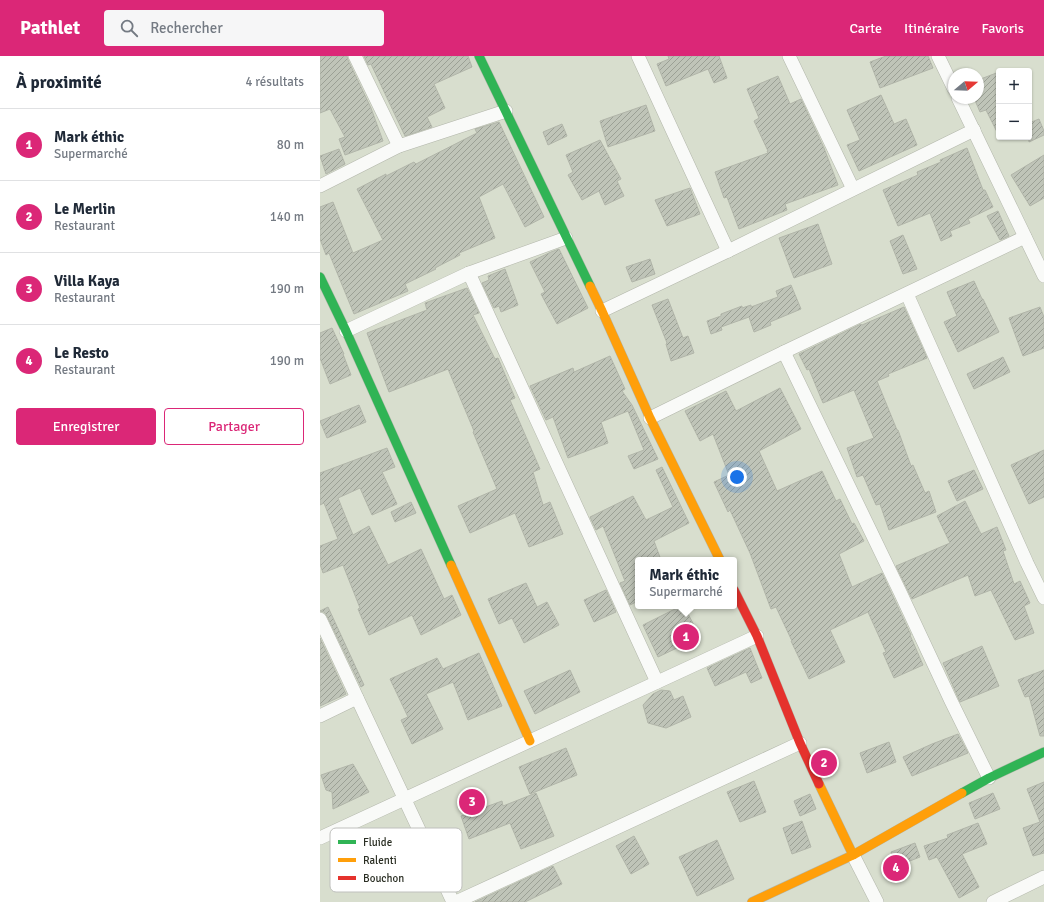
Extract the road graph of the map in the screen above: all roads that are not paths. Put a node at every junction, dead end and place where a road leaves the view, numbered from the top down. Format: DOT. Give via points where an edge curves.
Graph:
graph roads {
  1 [pos="355,56"];
  2 [pos="479,56"];
  3 [pos="638,56"];
  4 [pos="789,56"];
  5 [pos="938,56"];
  6 [pos="948,77"];
  7 [pos="961,104"];
  8 [pos="506,111"];
  9 [pos="974,130"];
  10 [pos="399,146"];
  11 [pos="320,186"];
  12 [pos="853,189"];
  13 [pos="1026,237"];
  14 [pos="566,238"];
  15 [pos="728,251"];
  16 [pos="469,273"];
  17 [pos="1044,276"];
  18 [pos="320,277"];
  19 [pos="907,294"];
  20 [pos="602,310"];
  21 [pos="346,331"];
  22 [pos="784,352"];
  23 [pos="650,418"];
  24 [pos="719,557"];
  25 [pos="737,596"];
  26 [pos="1044,598"];
  27 [pos="320,620"];
  28 [pos="757,636"];
  29 [pos="657,682"];
  30 [pos="357,698"];
  31 [pos="320,716"];
  32 [pos="530,741"];
  33 [pos="800,743"];
  34 [pos="1044,752"];
  35 [pos="989,778"];
  36 [pos="405,799"];
  37 [pos="342,828"];
  38 [pos="419,828"];
  39 [pos="330,833"];
  40 [pos="320,838"];
  41 [pos="853,855"];
  42 [pos="1044,877"];
  43 [pos="450,892"];
  44 [pos="455,902"];
  45 [pos="752,902"];
  46 [pos="877,902"];
  47 [pos="993,902"];
  1 -- 10 [label="street"];
  2 -- 8 [label="street"];
  3 -- 15 [label="street"];
  4 -- 12 [label="street"];
  5 -- 6 [label="street"];
  7 -- 9 [label="street"];
  8 -- 10 [label="street"];
  8 -- 14 [label="street"];
  9 -- 12 [label="street"];
  9 -- 13 [label="street"];
  10 -- 11 [label="street"];
  12 -- 15 [label="street"];
  13 -- 17 [label="street"];
  13 -- 19 [label="street"];
  14 -- 16 [label="street"];
  14 -- 20 [label="street"];
  15 -- 20 [label="street"];
  16 -- 21 [label="street"];
  16 -- 29 [label="street"];
  18 -- 21 [label="street"];
  19 -- 22 [label="street"];
  19 -- 26 [label="street"];
  20 -- 23 [label="street"];
  21 -- 32 [label="street"];
  22 -- 23 [label="street"];
  22 -- 35 [label="street"];
  23 -- 24 [label="street"];
  25 -- 28 [label="street"];
  27 -- 30 [label="street"];
  28 -- 29 [label="street"];
  28 -- 33 [label="street"];
  29 -- 32 [label="street"];
  30 -- 31 [label="street"];
  30 -- 36 [label="street"];
  32 -- 36 [label="street"];
  33 -- 41 [label="street"];
  33 -- 44 [label="street"];
  34 -- 35 [label="street"];
  35 -- 41 [label="street"];
  36 -- 37 [label="street"];
  36 -- 38 [label="street"];
  39 -- 40 [label="street"];
  41 -- 45 [label="street"];
  41 -- 46 [label="street"];
  42 -- 47 [label="street"];
  43 -- 44 [label="street"];
}
